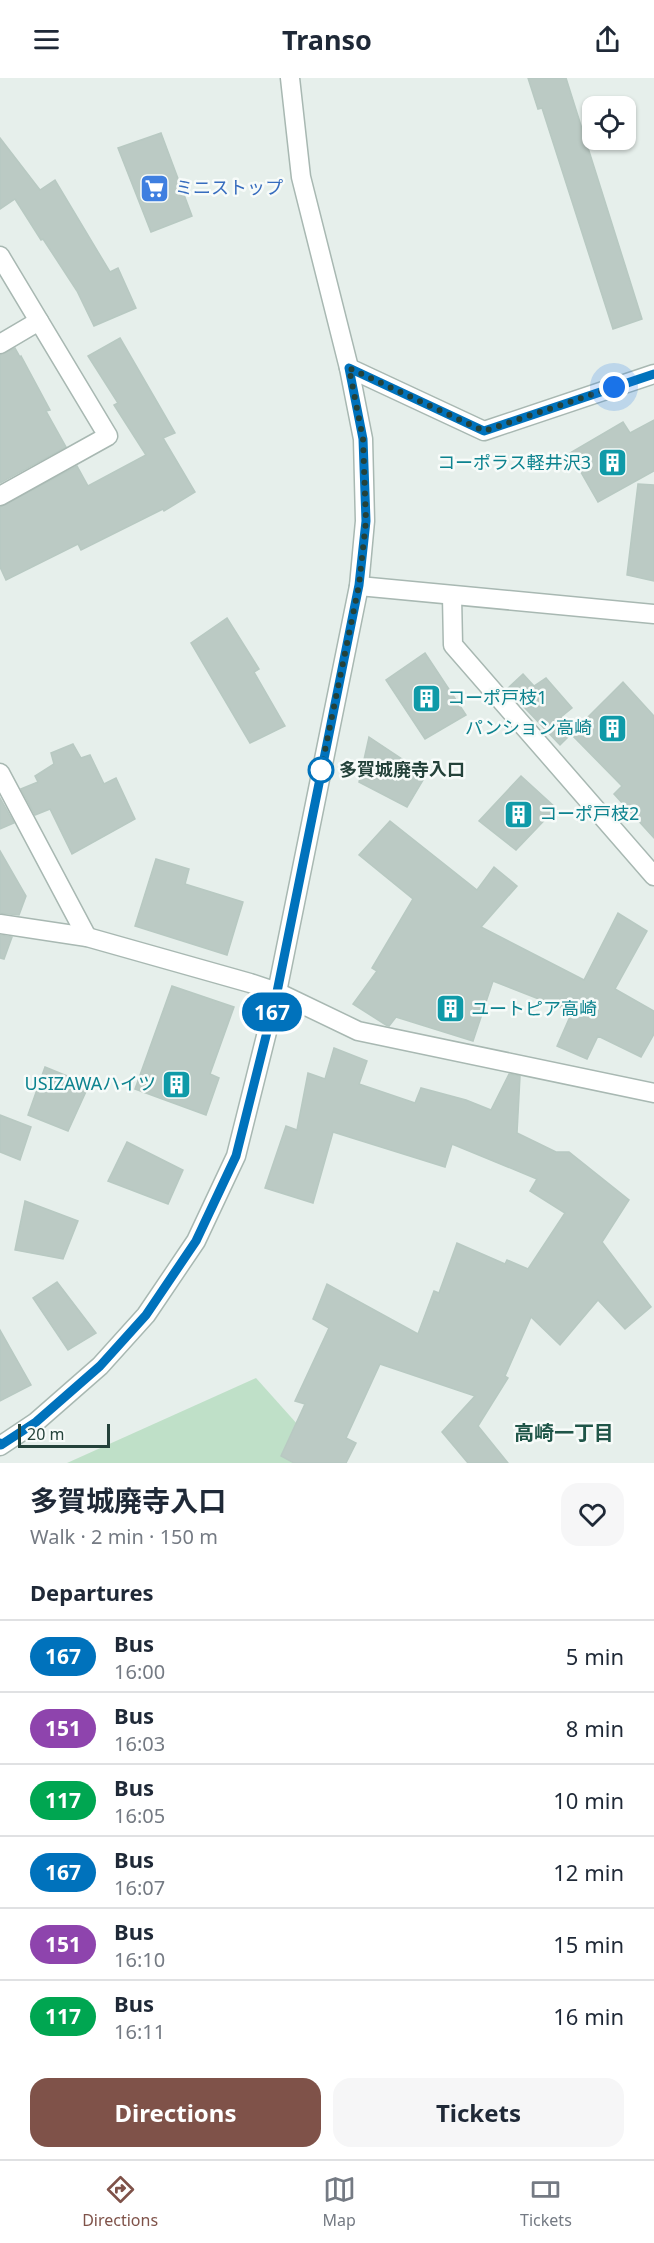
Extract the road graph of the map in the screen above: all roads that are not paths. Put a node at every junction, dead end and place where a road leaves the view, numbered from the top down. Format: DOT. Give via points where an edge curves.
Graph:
graph roads {
  1 [pos="290,78"];
  2 [pos="0,256"];
  3 [pos="39,321"];
  4 [pos="0,344"];
  5 [pos="349,368"];
  6 [pos="654,374"];
  7 [pos="0,496"];
  8 [pos="359,585"];
  9 [pos="452,596"];
  10 [pos="654,614"];
  11 [pos="0,773"];
  12 [pos="654,876"];
  13 [pos="0,924"];
  14 [pos="87,937"];
  15 [pos="277,992"];
  16 [pos="654,1093"];
  17 [pos="0,1445"];
  1 -- 5 [label="street" via="301,177"];
  2 -- 3 [label="street"];
  3 -- 4 [label="street"];
  3 -- 7 [label="street" via="108,436"];
  5 -- 6 [label="street" via="484,431"];
  5 -- 8 [label="street" via="363,439 366,521"];
  8 -- 9 [label="street"];
  8 -- 15 [label="street"];
  9 -- 10 [label="street"];
  9 -- 12 [label="street" via="453,645"];
  11 -- 14 [label="street"];
  13 -- 14 [label="street"];
  14 -- 15 [label="street"];
  15 -- 16 [label="street" via="358,1031"];
  15 -- 17 [label="street" via="236,1156 196,1241 146,1315 100,1366 36,1422"];
}
